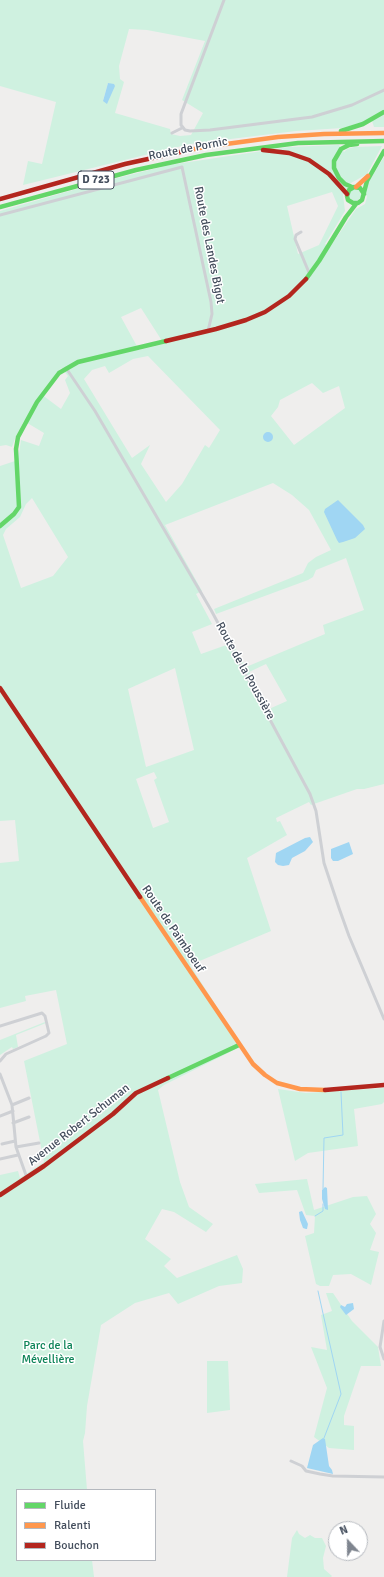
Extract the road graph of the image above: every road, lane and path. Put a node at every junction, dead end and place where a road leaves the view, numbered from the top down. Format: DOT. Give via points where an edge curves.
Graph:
graph roads {
  1 [pos="224,0"];
  2 [pos="384,90"];
  3 [pos="384,112"];
  4 [pos="182,128"];
  5 [pos="172,133"];
  6 [pos="384,133"];
  7 [pos="324,134"];
  8 [pos="384,141"];
  9 [pos="251,148"];
  10 [pos="384,151"];
  11 [pos="371,173"];
  12 [pos="354,187"];
  13 [pos="347,194"];
  14 [pos="364,194"];
  15 [pos="0,199"];
  16 [pos="348,200"];
  17 [pos="356,204"];
  18 [pos="0,207"];
  19 [pos="0,215"];
  20 [pos="346,217"];
  21 [pos="301,232"];
  22 [pos="310,275"];
  23 [pos="208,331"];
  24 [pos="66,368"];
  25 [pos="0,526"];
  26 [pos="0,688"];
  27 [pos="384,1019"];
  28 [pos="0,1026"];
  29 [pos="239,1045"];
  30 [pos="0,1061"];
  31 [pos="0,1074"];
  32 [pos="384,1085"];
  33 [pos="2,1086"];
  34 [pos="29,1098"];
  35 [pos="12,1105"];
  36 [pos="13,1112"];
  37 [pos="0,1116"];
  38 [pos="29,1117"];
  39 [pos="13,1123"];
  40 [pos="15,1141"];
  41 [pos="39,1143"];
  42 [pos="2,1144"];
  43 [pos="16,1147"];
  44 [pos="18,1155"];
  45 [pos="0,1159"];
  46 [pos="27,1178"];
  47 [pos="0,1195"];
  48 [pos="384,1321"];
  49 [pos="384,1359"];
  50 [pos="291,1461"];
  51 [pos="384,1477"];
  1 -- 4 [label="street" via="181,114"];
  2 -- 4 [label="street" via="352,105 312,117 210,130 190,131"];
  3 -- 7 [label="main road" via="356,127"];
  4 -- 5 [label="street"];
  6 -- 7 [label="main road, Route de Pornic / D 723"];
  7 -- 15 [label="main road, Route de Pornic / D 723" via="248,141 173,153"];
  8 -- 9 [label="main road, Route de Pornic / D 723"];
  8 -- 12 [label="main road" via="349,145 338,152 334,159 334,168 345,184"];
  9 -- 13 [label="main road" via="283,152 309,160 329,174"];
  9 -- 18 [label="main road, Route de Pornic / D 723" via="156,165"];
  10 -- 11 [label="main road"];
  11 -- 12 [label="main road"];
  11 -- 14 [label="main road"];
  12 -- 13 [label="main road"];
  12 -- 14 [label="main road" via="362,190"];
  13 -- 16 [label="main road"];
  14 -- 17 [label="main road" via="362,200"];
  16 -- 17 [label="main road"];
  16 -- 20 [label="main road"];
  17 -- 20 [label="main road"];
  19 -- 23 [label="street, Route des Landes Bigot" via="182,167 211,302 212,314"];
  20 -- 22 [label="main road"];
  21 -- 22 [label="street" via="295,239"];
  22 -- 23 [label="main road" via="289,296 265,312"];
  23 -- 24 [label="main road"];
  24 -- 25 [label="main road" via="54,378 37,402 18,437 18,507"];
  24 -- 27 [label="street, Route de la Poussière" via="99,417 211,610 310,794 327,871 348,936"];
  26 -- 29 [label="main road, Route de Paimboeuf"];
  28 -- 30 [label="street" via="42,1013 49,1033 6,1054"];
  29 -- 32 [label="main road, Route de Paimboeuf" via="259,1070 284,1085 319,1090"];
  29 -- 46 [label="main road, Avenue Robert Schuman" via="136,1093 113,1114"];
  31 -- 33 [label="street"];
  33 -- 35 [label="street"];
  34 -- 35 [label="street"];
  35 -- 36 [label="street"];
  36 -- 37 [label="street"];
  36 -- 39 [label="street"];
  38 -- 39 [label="street"];
  39 -- 40 [label="street"];
  40 -- 42 [label="street"];
  40 -- 43 [label="street"];
  41 -- 43 [label="street"];
  43 -- 44 [label="street"];
  44 -- 45 [label="street"];
  44 -- 46 [label="street"];
  46 -- 47 [label="main road, Avenue Robert Schuman"];
  48 -- 49 [label="street" via="380,1347"];
  50 -- 51 [label="street" via="306,1470 320,1474"];
}
